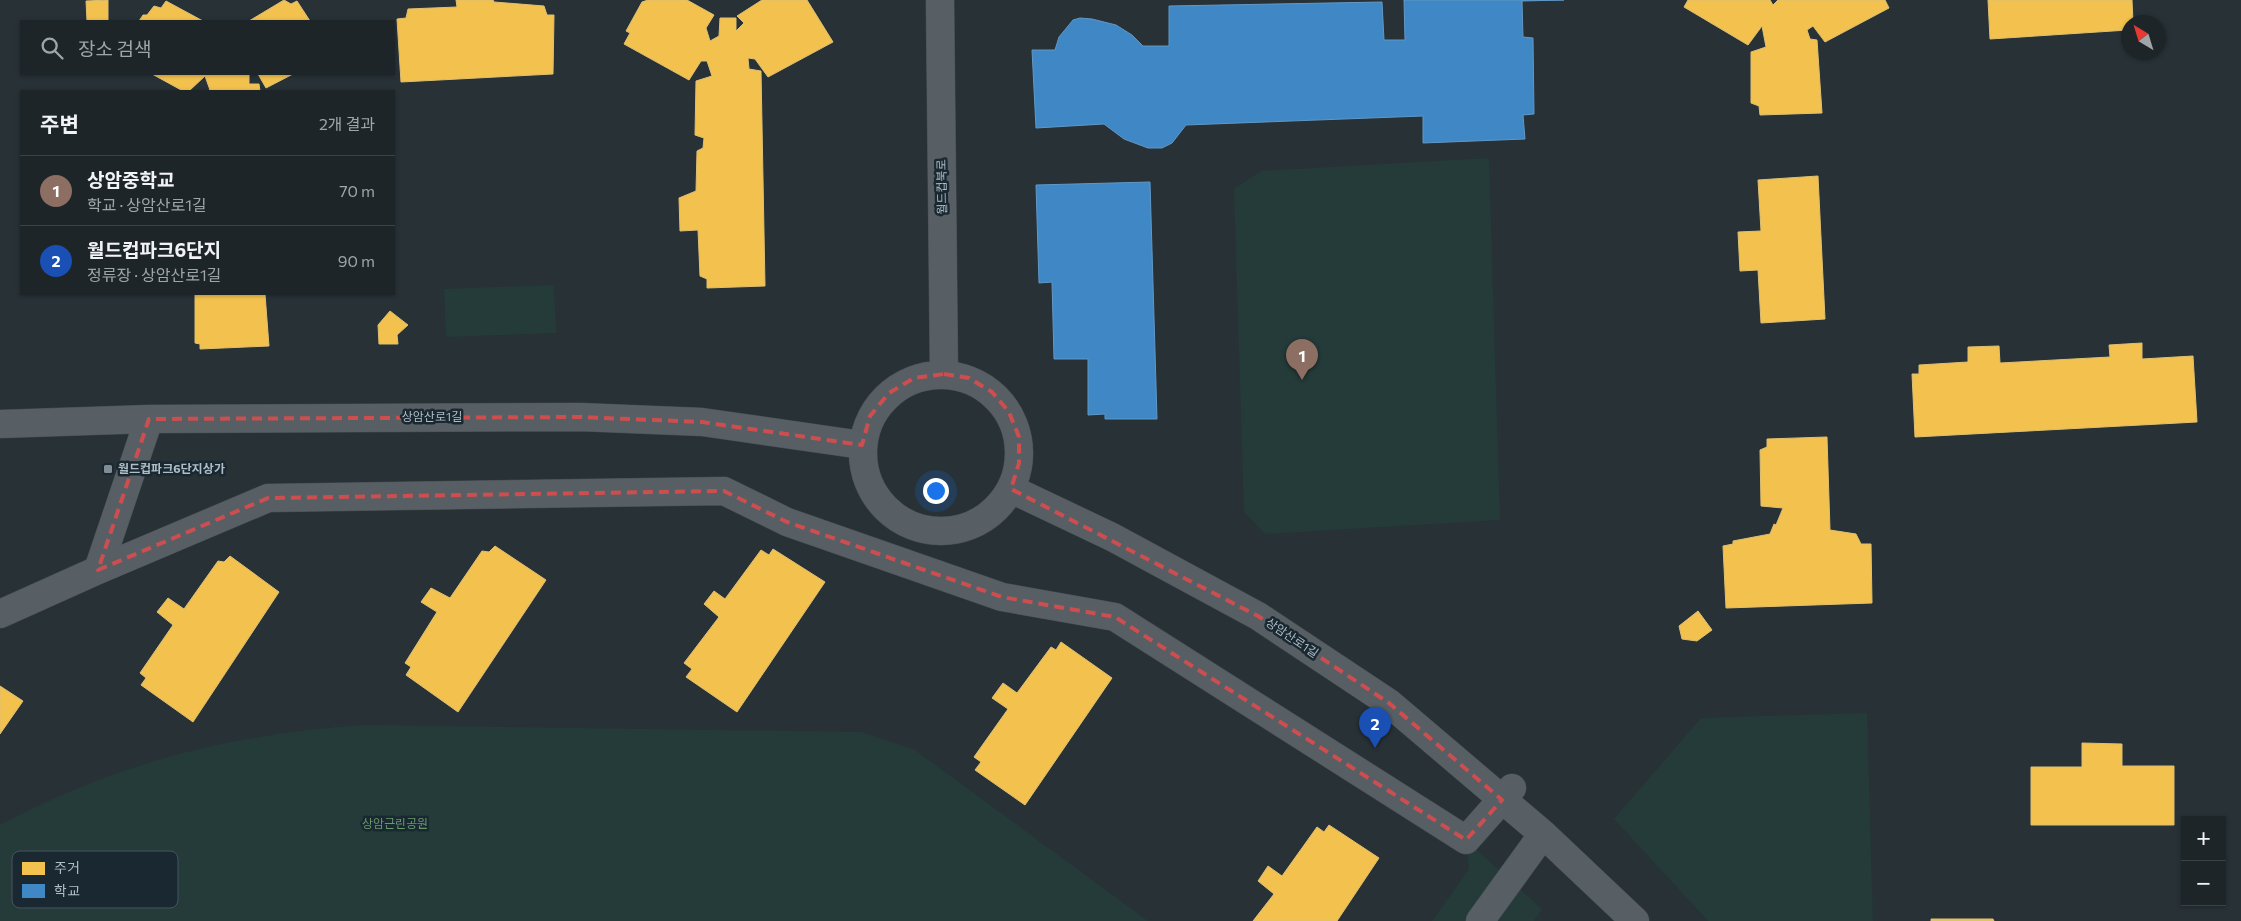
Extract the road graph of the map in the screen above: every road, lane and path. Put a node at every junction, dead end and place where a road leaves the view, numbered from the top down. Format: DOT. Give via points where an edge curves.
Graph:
graph roads {
  1 [pos="940,0"];
  2 [pos="944,374"];
  3 [pos="149,419"];
  4 [pos="0,424"];
  5 [pos="862,445"];
  6 [pos="1011,489"];
  7 [pos="98,570"];
  8 [pos="0,614"];
  9 [pos="1507,794"];
  10 [pos="1543,834"];
  11 [pos="1480,921"];
  12 [pos="1635,921"];
  1 -- 2 [label="street, 월드컵북로"];
  2 -- 5 [label="street" via="914,378 889,393 870,416"];
  2 -- 6 [label="street" via="969,378 992,392 1009,412 1019,437 1019,463"];
  3 -- 4 [label="street, 상암산로1길"];
  3 -- 5 [label="street, 상암산로1길" via="580,417 702,422"];
  3 -- 7 [label="street"];
  5 -- 6 [label="street" via="864,472 875,497 894,516 918,528 945,531 972,525 995,510"];
  6 -- 9 [label="street, 상암산로1길" via="1112,537 1258,616 1389,703"];
  7 -- 8 [label="street"];
  7 -- 9 [label="street" via="268,498 724,491 787,522 1002,597 1115,617 1466,840"];
  9 -- 10 [label="street, 상암산로1길"];
  10 -- 11 [label="street"];
  10 -- 12 [label="street, 상암산로1길"];
}
